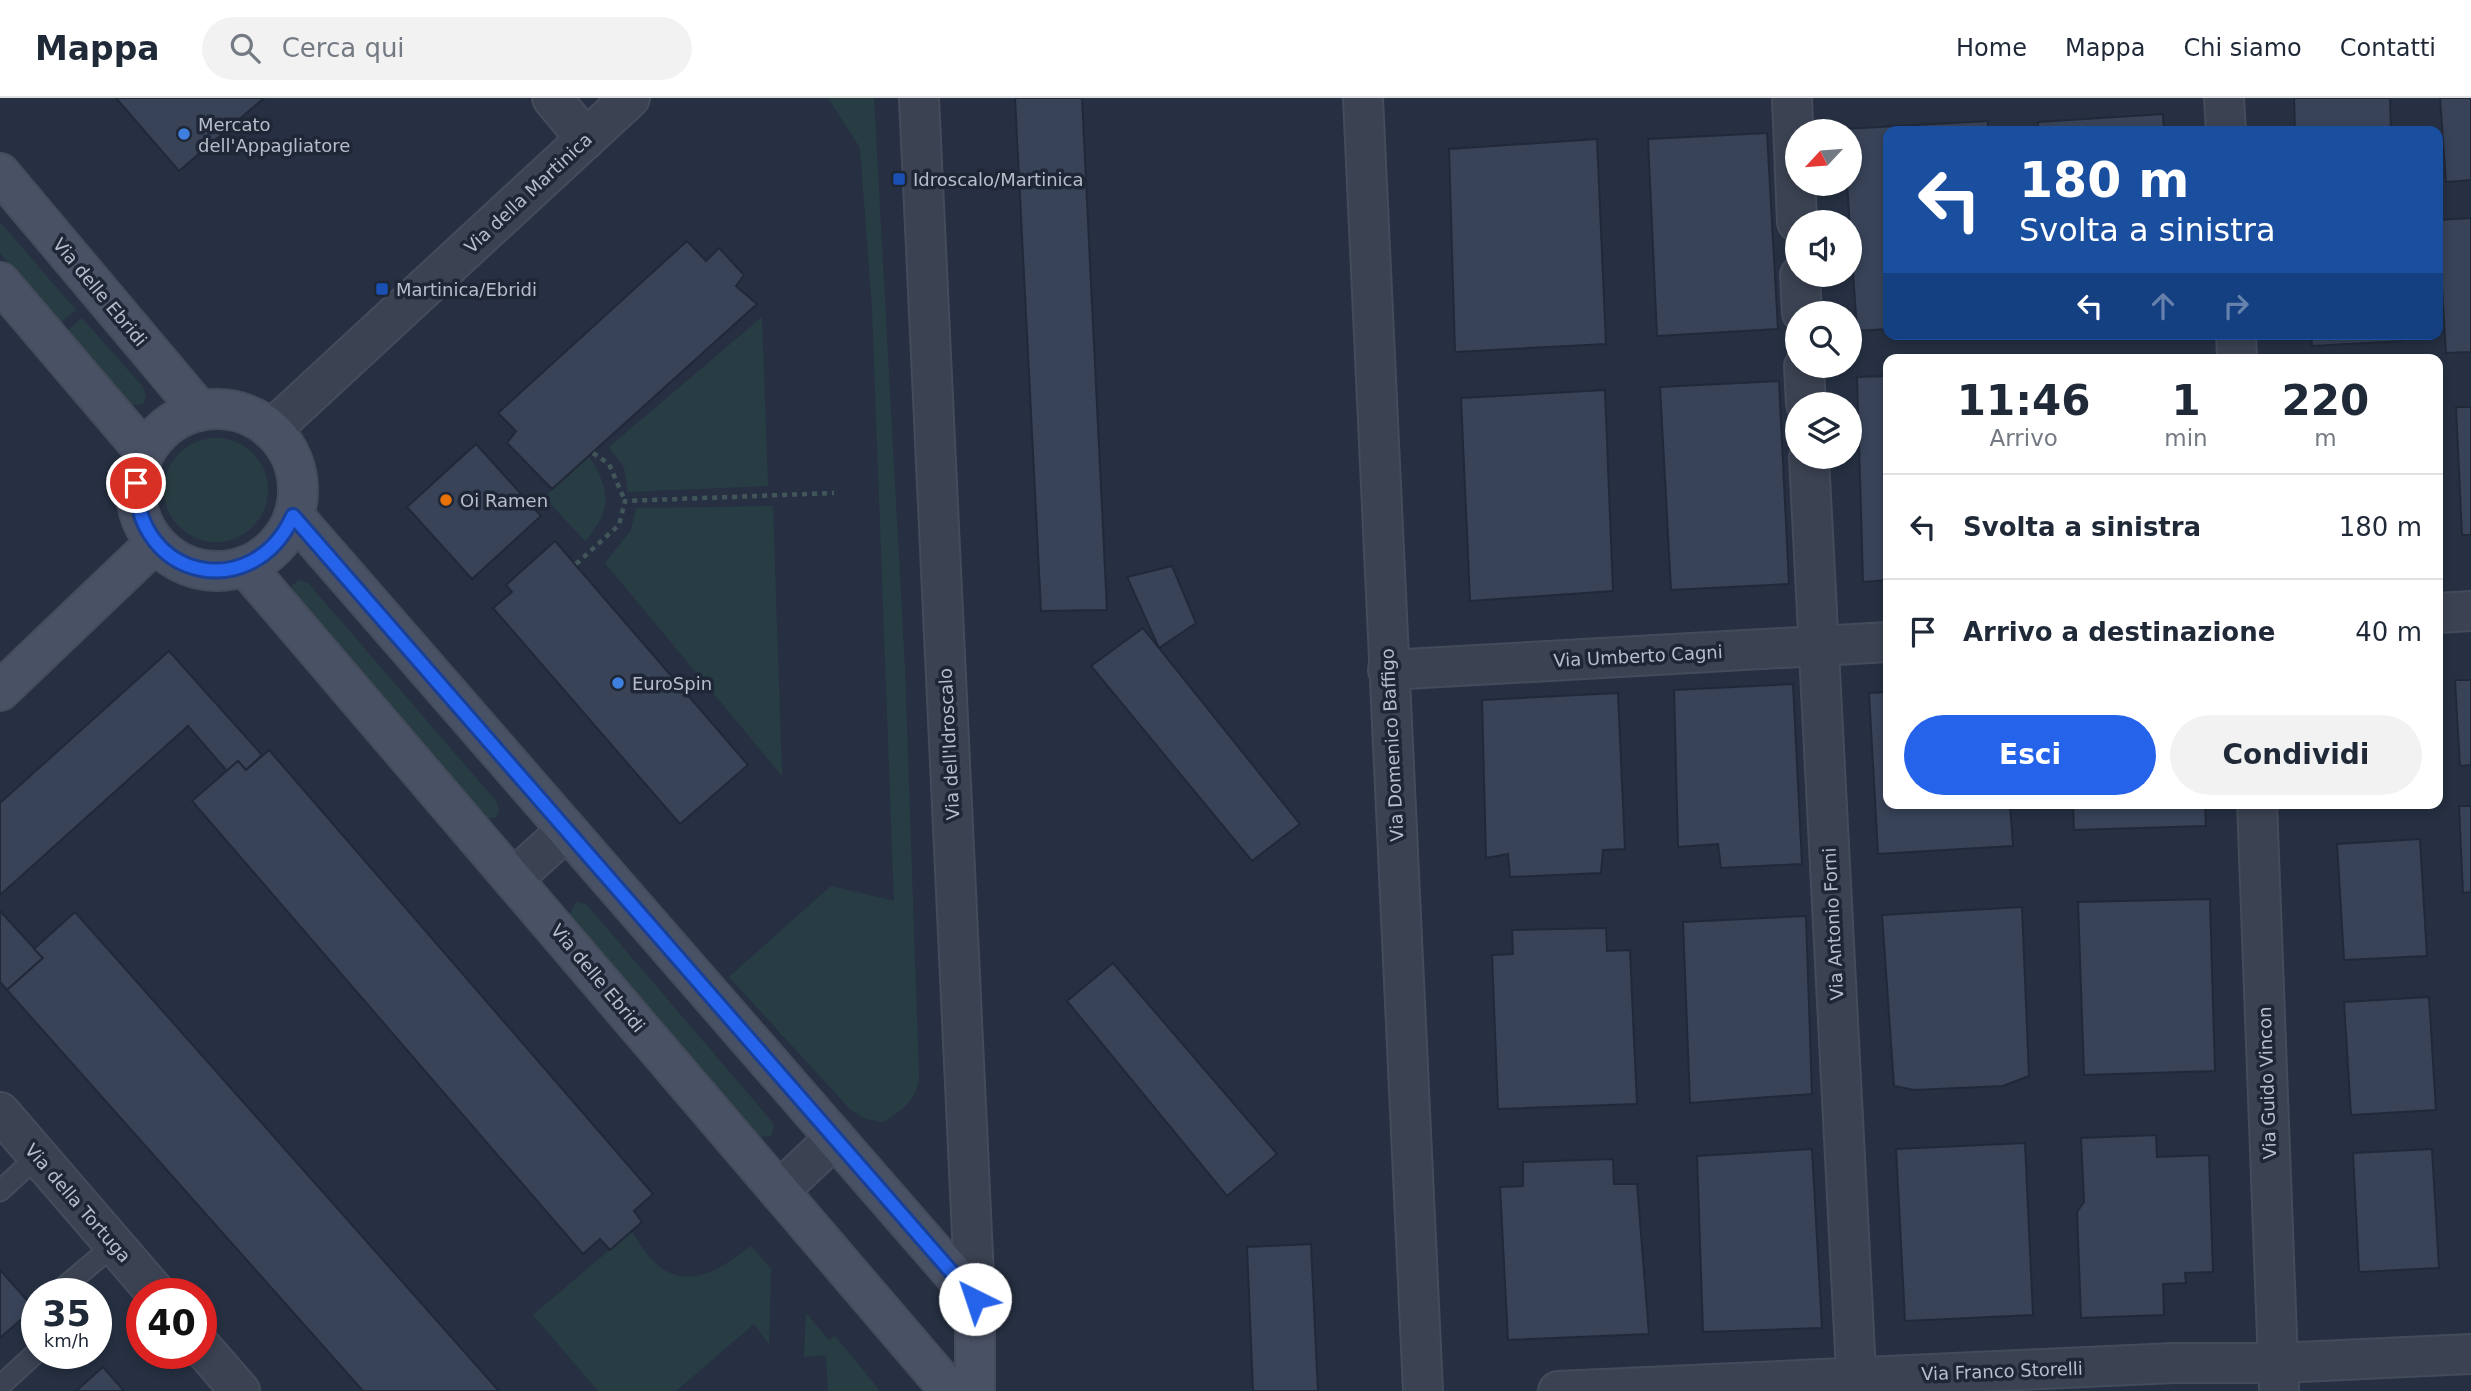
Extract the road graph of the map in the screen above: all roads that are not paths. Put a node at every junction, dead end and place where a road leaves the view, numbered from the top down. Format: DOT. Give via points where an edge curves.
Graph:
graph roads {
  1 [pos="552,98"];
  2 [pos="630,98"];
  3 [pos="919,98"];
  4 [pos="1363,98"];
  5 [pos="1791,98"];
  6 [pos="2224,98"];
  7 [pos="2226,126"];
  8 [pos="586,139"];
  9 [pos="0,173"];
  10 [pos="1796,210"];
  11 [pos="0,282"];
  12 [pos="200,411"];
  13 [pos="271,430"];
  14 [pos="145,452"];
  15 [pos="1810,469"];
  16 [pos="293,516"];
  17 [pos="155,543"];
  18 [pos="245,566"];
  19 [pos="2471,611"];
  20 [pos="2443,613"];
  21 [pos="1883,642"];
  22 [pos="1818,645"];
  23 [pos="1388,670"];
  24 [pos="0,691"];
  25 [pos="2257,809"];
  26 [pos="567,830"];
  27 [pos="513,879"];
  28 [pos="0,1112"];
  29 [pos="835,1138"];
  30 [pos="38,1156"];
  31 [pos="0,1191"];
  32 [pos="779,1191"];
  33 [pos="114,1245"];
  34 [pos="75,1278"];
  35 [pos="143,1278"];
  36 [pos="975,1299"];
  37 [pos="2471,1354"];
  38 [pos="217,1364"];
  39 [pos="21,1367"];
  40 [pos="2278,1377"];
  41 [pos="1857,1384"];
  42 [pos="0,1386"];
  43 [pos="240,1391"];
  44 [pos="950,1391"];
  45 [pos="975,1391"];
  46 [pos="1423,1391"];
  47 [pos="1558,1391"];
  1 -- 8 [label="street"];
  2 -- 8 [label="street, Via della Martinica"];
  3 -- 36 [label="street, Via dell'Idroscalo"];
  4 -- 23 [label="street, Via Domenico Baffigo"];
  5 -- 10 [label="street"];
  6 -- 7 [label="street"];
  8 -- 13 [label="street, Via della Martinica"];
  9 -- 12 [label="street, Via delle Ebridi"];
  11 -- 14 [label="street"];
  12 -- 13 [label="street" via="238,412"];
  12 -- 14 [label="street" via="168,425"];
  13 -- 16 [label="street" via="295,470 298,485"];
  14 -- 17 [label="street" via="137,475 136,499"];
  15 -- 22 [label="street, Via Antonio Forni"];
  16 -- 18 [label="street" via="275,546"];
  16 -- 26 [label="street"];
  17 -- 18 [label="street" via="190,567 218,571"];
  17 -- 24 [label="street"];
  18 -- 27 [label="street, Via delle Ebridi"];
  19 -- 20 [label="street"];
  21 -- 22 [label="street, Via Umberto Cagni"];
  22 -- 23 [label="street, Via Umberto Cagni"];
  22 -- 41 [label="street, Via Antonio Forni"];
  23 -- 46 [label="street, Via Domenico Baffigo"];
  25 -- 40 [label="street, Via Guido Vincon"];
  26 -- 27 [label="street"];
  26 -- 29 [label="street"];
  27 -- 32 [label="street, Via delle Ebridi"];
  28 -- 30 [label="street, Via della Tortuga"];
  29 -- 32 [label="street"];
  29 -- 36 [label="street"];
  30 -- 31 [label="lane"];
  30 -- 33 [label="street, Via della Tortuga"];
  32 -- 44 [label="street, Via delle Ebridi"];
  33 -- 34 [label="lane"];
  33 -- 35 [label="street, Via della Tortuga"];
  36 -- 45 [label="street, Via dell'Idroscalo"];
  37 -- 40 [label="street, Via Franco Storelli"];
  38 -- 43 [label="street"];
  39 -- 42 [label="lane"];
  40 -- 41 [label="street, Via Franco Storelli" via="2174,1363"];
  41 -- 47 [label="street, Via Franco Storelli"];
}
